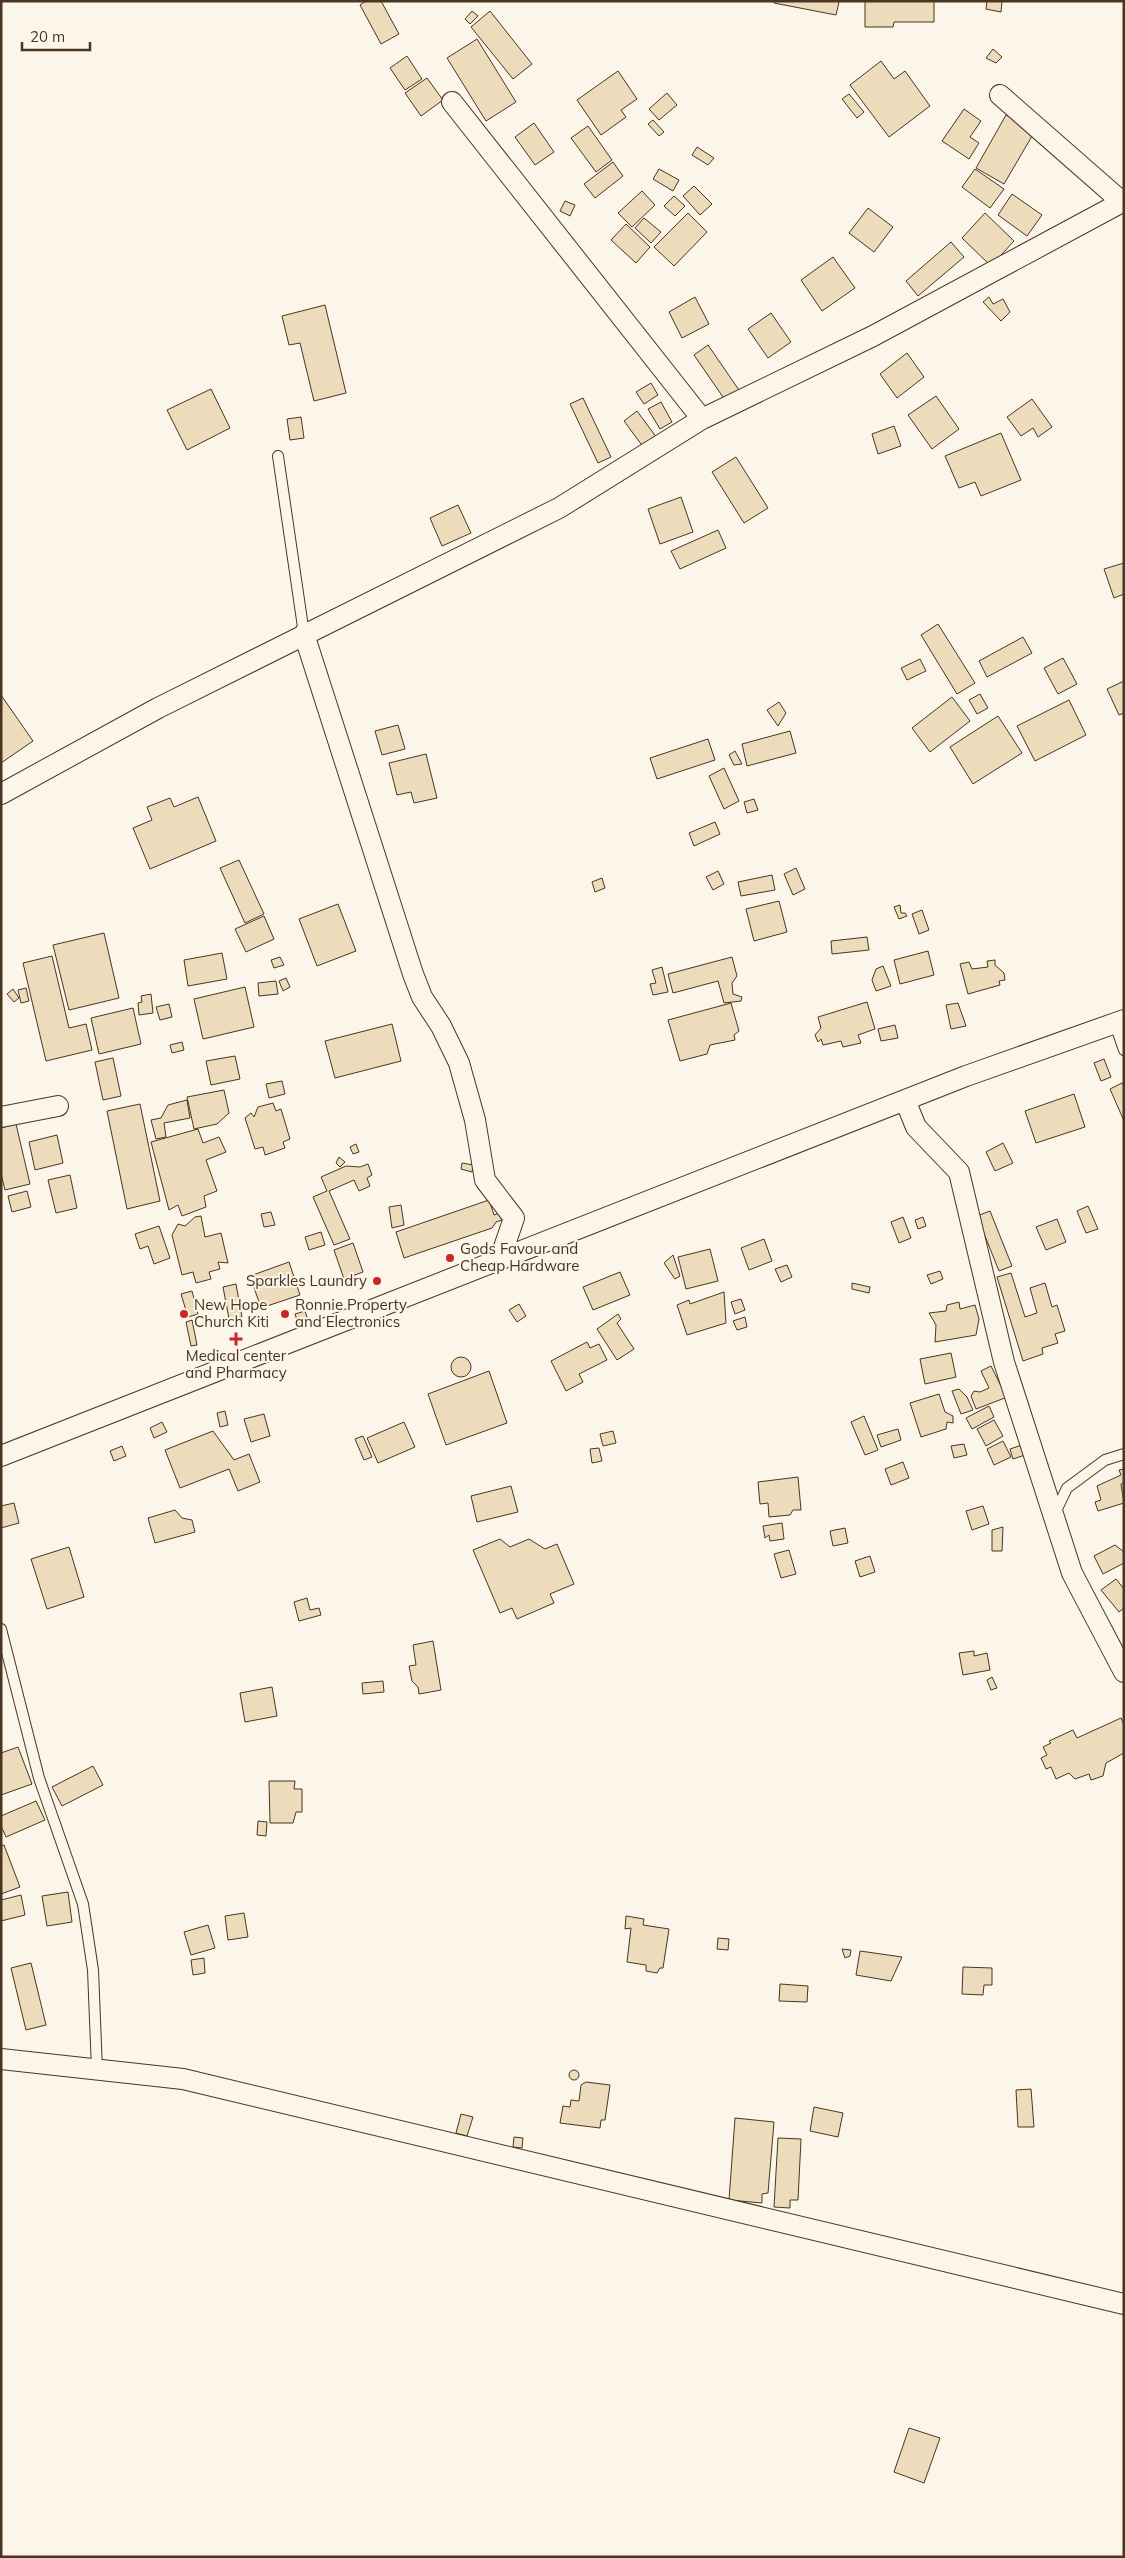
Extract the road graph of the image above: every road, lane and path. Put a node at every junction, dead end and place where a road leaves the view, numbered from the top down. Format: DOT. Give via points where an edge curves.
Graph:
graph roads {
  1 [pos="1000,95"];
  2 [pos="452,102"];
  3 [pos="1123,202"];
  4 [pos="702,419"];
  5 [pos="278,456"];
  6 [pos="304,634"];
  7 [pos="1,794"];
  8 [pos="1119,1022"];
  9 [pos="1124,1050"];
  10 [pos="905,1100"];
  11 [pos="58,1106"];
  12 [pos="1,1117"];
  13 [pos="500,1259"];
  14 [pos="1124,1454"];
  15 [pos="1,1456"];
  16 [pos="1054,1516"];
  17 [pos="1,1629"];
  18 [pos="1124,1672"];
  19 [pos="1,2059"];
  20 [pos="97,2070"];
  21 [pos="1124,2304"];
  1 -- 3 [label="street"];
  2 -- 4 [label="street"];
  3 -- 4 [label="street" via="873,336"];
  4 -- 6 [label="street" via="559,508"];
  5 -- 6 [label="lane"];
  6 -- 7 [label="street" via="158,708"];
  6 -- 13 [label="street" via="413,974 422,997 459,1063 475,1120 485,1180 514,1218"];
  8 -- 9 [label="lane"];
  8 -- 10 [label="street"];
  10 -- 13 [label="street"];
  10 -- 16 [label="street" via="916,1127 959,1172 1004,1362"];
  11 -- 12 [label="street"];
  13 -- 15 [label="street"];
  14 -- 16 [label="lane" via="1104,1460 1067,1488"];
  16 -- 18 [label="street" via="1072,1573"];
  17 -- 20 [label="lane" via="39,1778 83,1904 93,1970"];
  19 -- 20 [label="street"];
  20 -- 21 [label="street" via="183,2079"];
}
